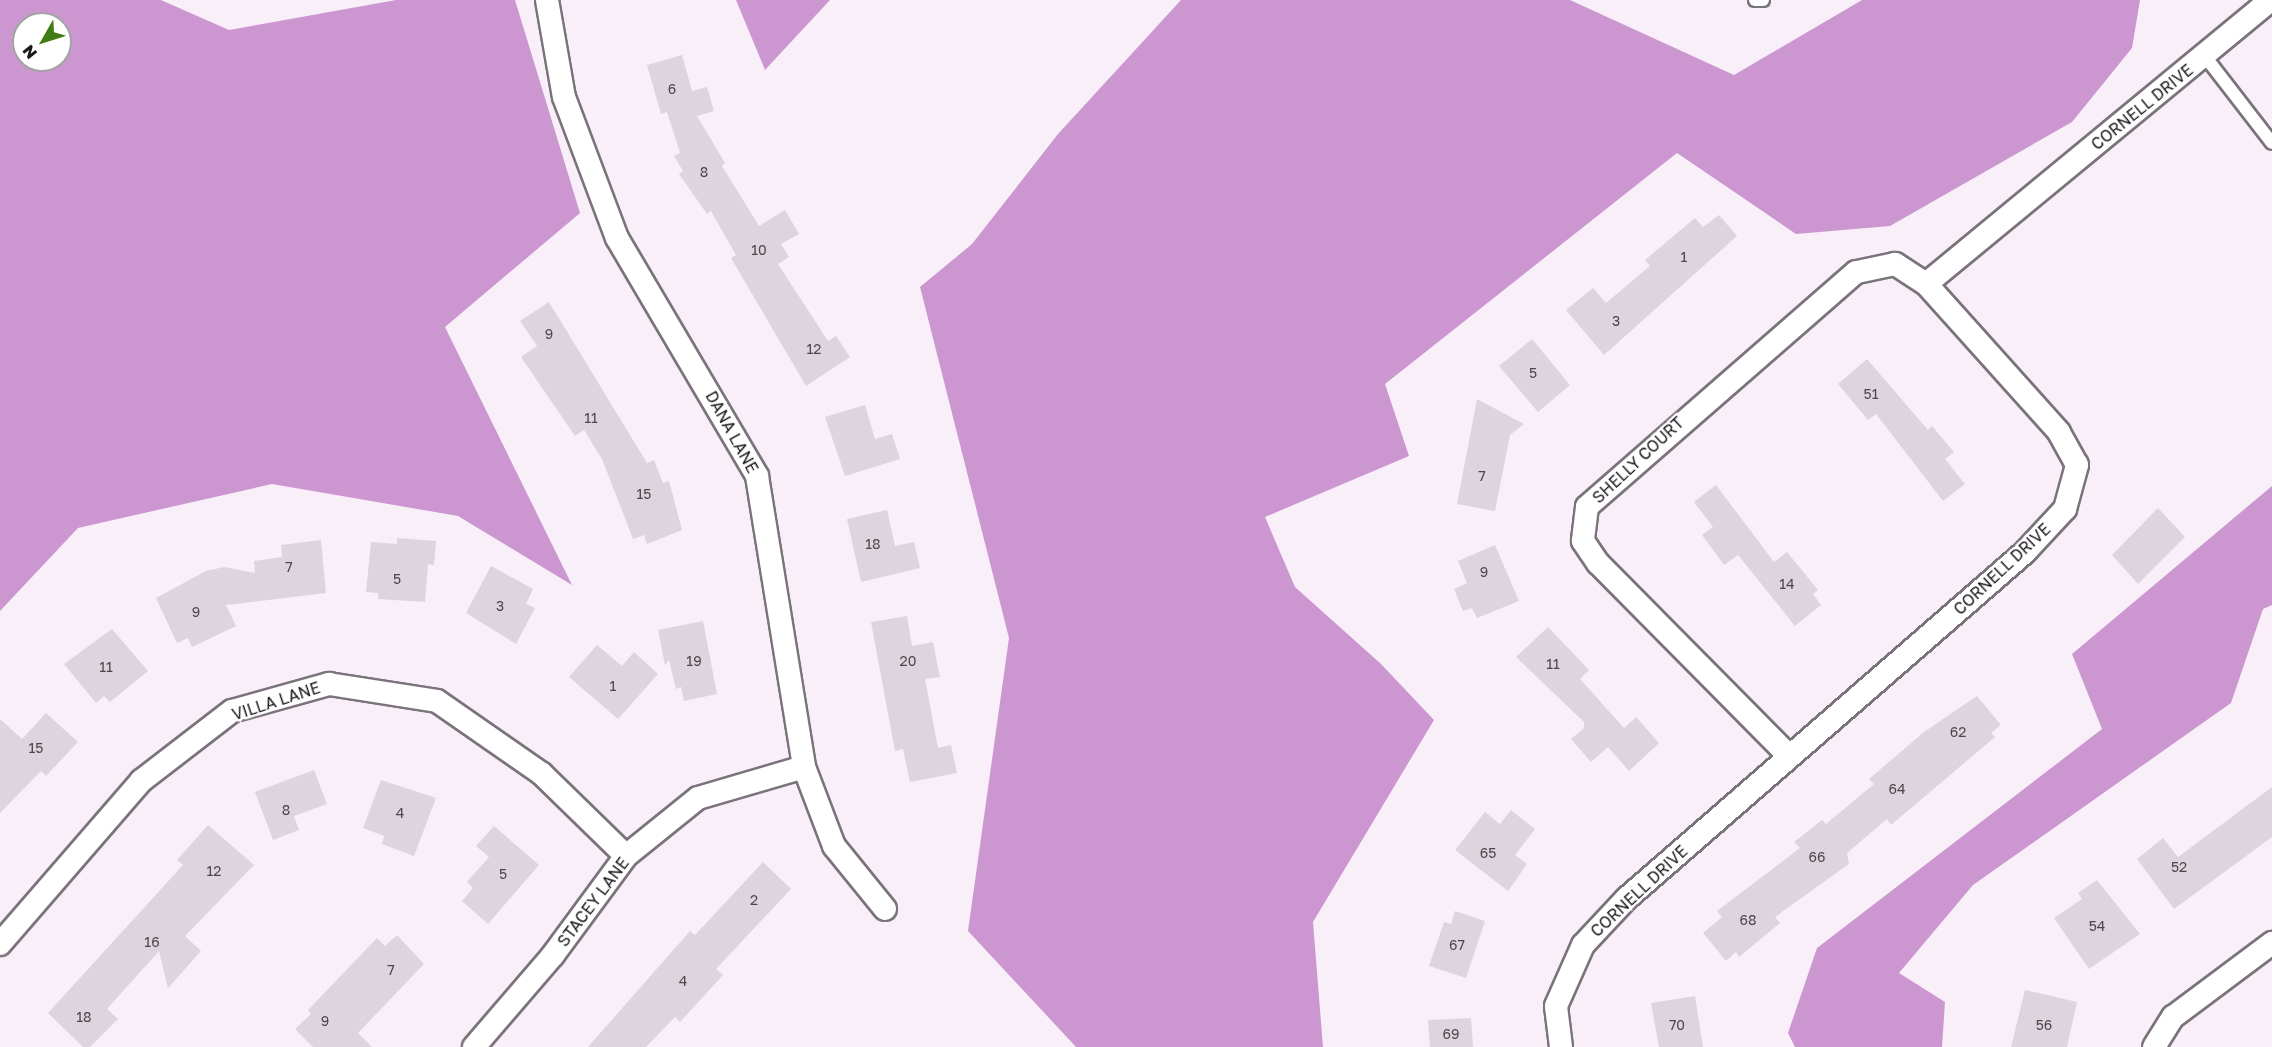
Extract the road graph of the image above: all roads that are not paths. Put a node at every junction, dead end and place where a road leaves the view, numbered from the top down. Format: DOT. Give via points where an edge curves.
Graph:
graph roads {
  1 [pos="548,0"];
  2 [pos="1755,0"];
  3 [pos="1763,0"];
  4 [pos="2271,0"];
  5 [pos="2204,55"];
  6 [pos="2272,143"];
  7 [pos="1926,284"];
  8 [pos="1789,756"];
  9 [pos="804,767"];
  10 [pos="626,856"];
  11 [pos="885,909"];
  12 [pos="2272,943"];
  13 [pos="0,944"];
  14 [pos="474,1047"];
  15 [pos="1561,1047"];
  16 [pos="2154,1047"];
  1 -- 9 [label="street, DANA LANE" via="564,97 617,238 757,476"];
  2 -- 3 [label="lane"];
  4 -- 5 [label="street, CORNELL DRIVE"];
  5 -- 6 [label="lane"];
  5 -- 7 [label="street, CORNELL DRIVE"];
  7 -- 8 [label="street, CORNELL DRIVE" via="2059,432 2077,465 2065,509 2025,552"];
  7 -- 8 [label="street, SHELLY COURT" via="1895,264 1856,272 1587,507 1583,541 1598,563"];
  8 -- 15 [label="street, CORNELL DRIVE" via="1626,899 1582,945 1556,1006"];
  9 -- 10 [label="street, STACEY LANE" via="698,798"];
  9 -- 11 [label="street, DANA LANE" via="834,846"];
  10 -- 13 [label="street, VILLA LANE" via="542,774 437,701 329,684 232,711 141,781"];
  10 -- 14 [label="street, STACEY LANE" via="553,955"];
  12 -- 16 [label="street" via="2174,1017"];
}
